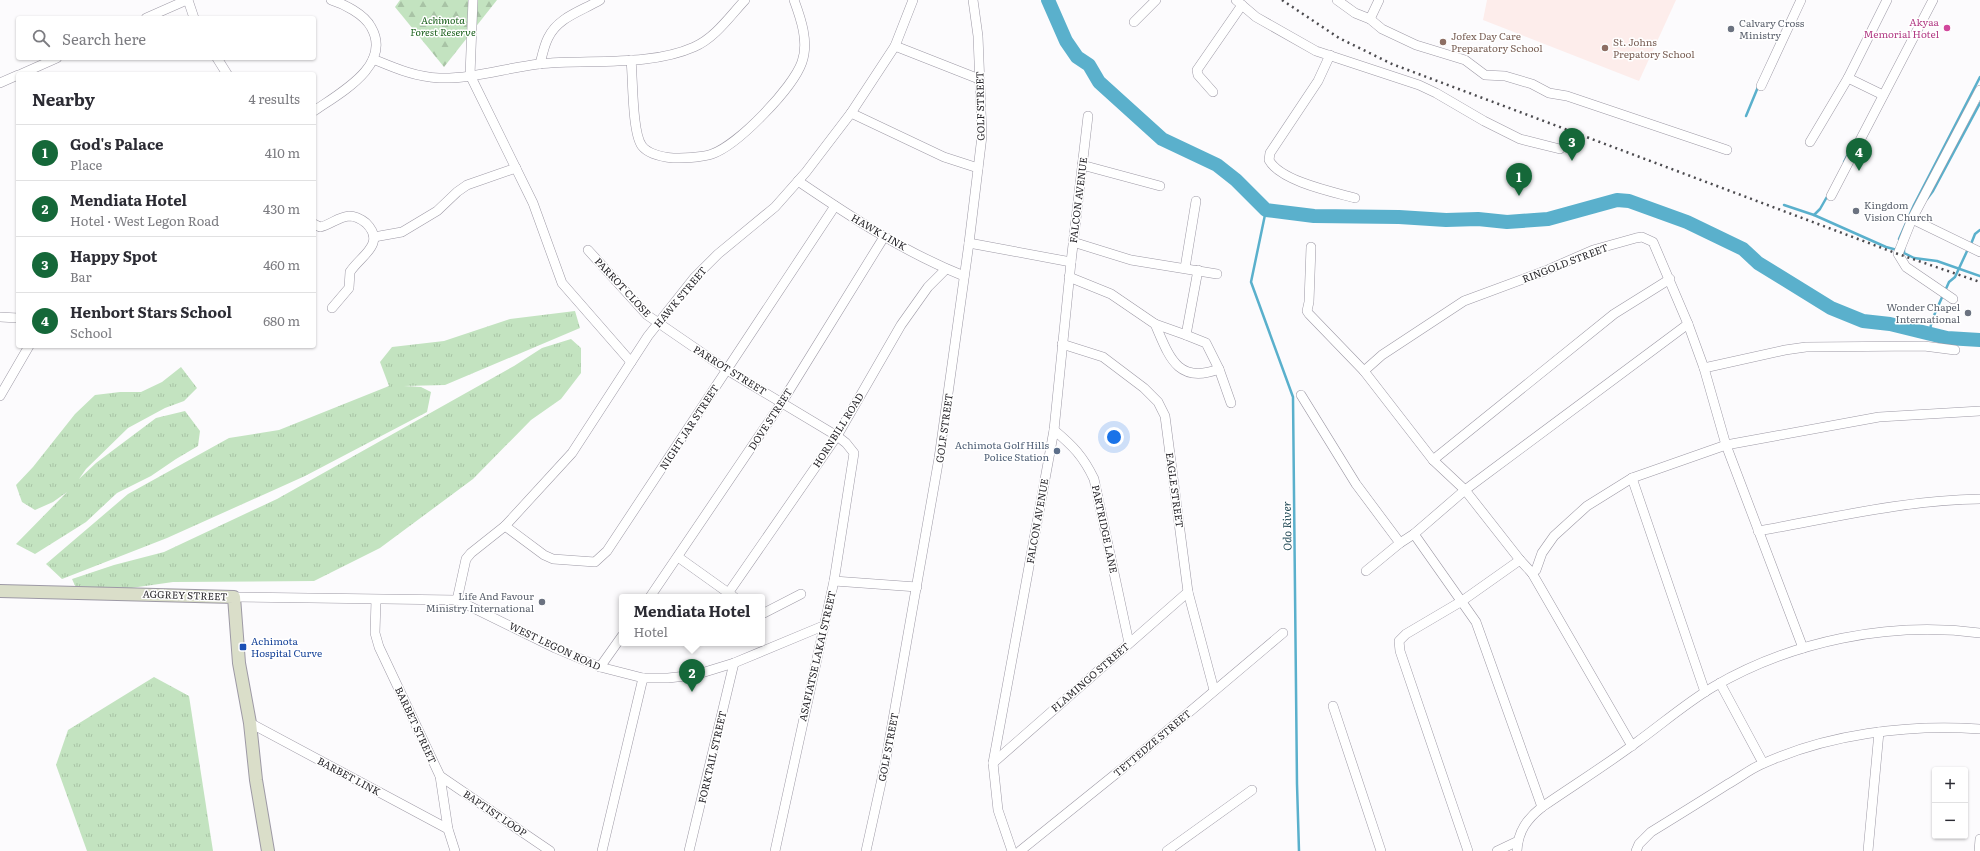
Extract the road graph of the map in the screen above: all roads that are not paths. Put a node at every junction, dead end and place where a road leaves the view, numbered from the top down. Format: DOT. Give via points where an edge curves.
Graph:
graph roads {
  1 [pos="188,0"];
  2 [pos="331,0"];
  3 [pos="473,0"];
  4 [pos="600,0"];
  5 [pos="745,0"];
  6 [pos="794,0"];
  7 [pos="913,0"];
  8 [pos="973,0"];
  9 [pos="1156,0"];
  10 [pos="1337,0"];
  11 [pos="1379,0"];
  12 [pos="1801,0"];
  13 [pos="1887,0"];
  14 [pos="1933,0"];
  15 [pos="1239,3"];
  16 [pos="151,16"];
  17 [pos="193,16"];
  18 [pos="1370,19"];
  19 [pos="1134,22"];
  20 [pos="896,46"];
  21 [pos="1330,56"];
  22 [pos="373,59"];
  23 [pos="53,60"];
  24 [pos="218,60"];
  25 [pos="631,60"];
  26 [pos="540,64"];
  27 [pos="26,72"];
  28 [pos="226,72"];
  29 [pos="470,75"];
  30 [pos="16,76"];
  31 [pos="1848,78"];
  32 [pos="980,79"];
  33 [pos="0,83"];
  34 [pos="1761,86"];
  35 [pos="1980,90"];
  36 [pos="1213,92"];
  37 [pos="1883,95"];
  38 [pos="316,110"];
  39 [pos="851,113"];
  40 [pos="1088,116"];
  41 [pos="1810,142"];
  42 [pos="1560,149"];
  43 [pos="1727,150"];
  44 [pos="1082,165"];
  45 [pos="516,168"];
  46 [pos="978,168"];
  47 [pos="798,181"];
  48 [pos="1160,186"];
  49 [pos="1831,196"];
  50 [pos="1355,198"];
  51 [pos="1196,201"];
  52 [pos="835,206"];
  53 [pos="1912,219"];
  54 [pos="316,225"];
  55 [pos="374,237"];
  56 [pos="884,237"];
  57 [pos="1073,242"];
  58 [pos="969,243"];
  59 [pos="1311,248"];
  60 [pos="588,250"];
  61 [pos="1980,252"];
  62 [pos="1071,262"];
  63 [pos="1185,268"];
  64 [pos="946,269"];
  65 [pos="1198,270"];
  66 [pos="1217,274"];
  67 [pos="964,276"];
  68 [pos="1069,277"];
  69 [pos="1670,279"];
  70 [pos="1953,299"];
  71 [pos="332,308"];
  72 [pos="0,318"];
  73 [pos="16,318"];
  74 [pos="659,324"];
  75 [pos="1154,324"];
  76 [pos="1688,324"];
  77 [pos="1186,335"];
  78 [pos="1062,344"];
  79 [pos="28,348"];
  80 [pos="1955,350"];
  81 [pos="631,362"];
  82 [pos="1704,368"];
  83 [pos="1219,369"];
  84 [pos="727,370"];
  85 [pos="1364,371"];
  86 [pos="1301,395"];
  87 [pos="0,396"];
  88 [pos="782,402"];
  89 [pos="1231,403"];
  90 [pos="1980,411"];
  91 [pos="1054,430"];
  92 [pos="837,436"];
  93 [pos="1726,445"];
  94 [pos="1433,460"];
  95 [pos="854,461"];
  96 [pos="1632,478"];
  97 [pos="1465,490"];
  98 [pos="1980,499"];
  99 [pos="505,526"];
  100 [pos="1758,531"];
  101 [pos="1414,534"];
  102 [pos="1400,543"];
  103 [pos="678,557"];
  104 [pos="1520,560"];
  105 [pos="1366,571"];
  106 [pos="1532,573"];
  107 [pos="834,581"];
  108 [pos="917,587"];
  109 [pos="0,591"];
  110 [pos="1188,592"];
  111 [pos="652,594"];
  112 [pos="731,594"];
  113 [pos="801,594"];
  114 [pos="234,597"];
  115 [pos="376,600"];
  116 [pos="456,600"];
  117 [pos="1462,601"];
  118 [pos="765,612"];
  119 [pos="823,626"];
  120 [pos="1283,632"];
  121 [pos="1980,632"];
  122 [pos="619,640"];
  123 [pos="1130,643"];
  124 [pos="1802,648"];
  125 [pos="734,663"];
  126 [pos="600,667"];
  127 [pos="643,678"];
  128 [pos="1720,683"];
  129 [pos="1214,690"];
  130 [pos="1705,692"];
  131 [pos="1333,706"];
  132 [pos="250,723"];
  133 [pos="1980,729"];
  134 [pos="1879,732"];
  135 [pos="1632,746"];
  136 [pos="993,763"];
  137 [pos="1763,763"];
  138 [pos="440,776"];
  139 [pos="1252,790"];
  140 [pos="1542,807"];
  141 [pos="448,829"];
  142 [pos="1980,838"];
  143 [pos="1518,841"];
  144 [pos="1637,848"];
  145 [pos="268,851"];
  146 [pos="455,851"];
  147 [pos="550,851"];
  148 [pos="602,851"];
  149 [pos="689,851"];
  150 [pos="775,851"];
  151 [pos="866,851"];
  152 [pos="1012,851"];
  153 [pos="1020,851"];
  154 [pos="1167,851"];
  155 [pos="1381,851"];
  156 [pos="1468,851"];
  157 [pos="1497,851"];
  158 [pos="1517,851"];
  159 [pos="1868,851"];
  160 [pos="1979,851"];
  1 -- 16 [label="street"];
  1 -- 17 [label="street"];
  2 -- 22 [label="street" via="368,21 375,34"];
  3 -- 29 [label="street"];
  4 -- 26 [label="street" via="572,14 555,28 548,37"];
  5 -- 25 [label="street" via="710,37 697,46 677,54"];
  6 -- 25 [label="street" via="805,40 802,62 794,77 749,129 730,145 712,154 687,158 668,157 643,148 637,136"];
  7 -- 20 [label="street, HAWK STREET"];
  8 -- 32 [label="street, GOLF STREET"];
  9 -- 19 [label="street"];
  10 -- 18 [label="street" via="1362,17"];
  11 -- 18 [label="street"];
  12 -- 34 [label="street"];
  13 -- 31 [label="street"];
  14 -- 37 [label="street"];
  15 -- 21 [label="street" via="1256,17 1302,44"];
  15 -- 36 [label="street" via="1197,70 1198,75"];
  18 -- 43 [label="street" via="1382,29 1416,45 1466,60 1485,75 1520,80 1544,92 1567,96"];
  20 -- 32 [label="street"];
  20 -- 39 [label="street, HAWK STREET"];
  21 -- 42 [label="street" via="1419,85 1520,139"];
  21 -- 50 [label="street" via="1318,81 1270,153 1269,160 1278,170 1302,182"];
  22 -- 29 [label="street" via="415,76 441,78"];
  22 -- 38 [label="street" via="363,74 351,85"];
  23 -- 27 [label="street"];
  24 -- 28 [label="street"];
  25 -- 26 [label="street"];
  26 -- 29 [label="street"];
  29 -- 45 [label="street"];
  30 -- 33 [label="street"];
  31 -- 37 [label="street"];
  31 -- 41 [label="street"];
  32 -- 46 [label="street, GOLF STREET" via="982,136"];
  35 -- 53 [label="street"];
  37 -- 49 [label="street"];
  39 -- 46 [label="street" via="944,158"];
  39 -- 47 [label="street, HAWK STREET"];
  40 -- 44 [label="street, FALCON AVENUE"];
  44 -- 48 [label="street"];
  44 -- 57 [label="street, FALCON AVENUE"];
  45 -- 55 [label="street" via="467,185 437,211 402,232"];
  45 -- 81 [label="street" via="533,203 562,283"];
  46 -- 58 [label="street, GOLF STREET"];
  47 -- 52 [label="street, HAWK LINK"];
  47 -- 74 [label="street, HAWK STREET" via="776,207 718,254 694,278"];
  51 -- 63 [label="street"];
  52 -- 56 [label="street, HAWK LINK"];
  52 -- 84 [label="street, NIGHT JAR STREET"];
  53 -- 61 [label="street"];
  53 -- 70 [label="street" via="1898,254 1906,267"];
  54 -- 55 [label="street" via="323,227 342,218 356,217 366,223"];
  55 -- 71 [label="street" via="370,250 350,272 348,290"];
  56 -- 64 [label="street, HAWK LINK"];
  56 -- 88 [label="street, DOVE STREET"];
  57 -- 62 [label="street, FALCON AVENUE"];
  57 -- 63 [label="street" via="1131,260"];
  58 -- 62 [label="street"];
  58 -- 67 [label="street, GOLF STREET"];
  59 -- 85 [label="street" via="1307,311"];
  60 -- 74 [label="street, PARROT CLOSE" via="637,305"];
  62 -- 68 [label="street, FALCON AVENUE"];
  63 -- 65 [label="street"];
  64 -- 67 [label="street, HAWK LINK"];
  64 -- 92 [label="street, HORNBILL ROAD" via="928,287 901,325"];
  65 -- 66 [label="street"];
  65 -- 77 [label="street"];
  67 -- 108 [label="street, GOLF STREET" via="939,458"];
  68 -- 75 [label="street" via="1111,294"];
  68 -- 78 [label="street, FALCON AVENUE"];
  69 -- 76 [label="street, RINGOLD STREET"];
  69 -- 85 [label="street, RINGOLD STREET" via="1653,242 1648,239 1636,238 1593,250 1464,301 1382,355"];
  69 -- 94 [label="street" via="1614,314"];
  72 -- 73 [label="street"];
  74 -- 81 [label="street, HAWK STREET"];
  74 -- 84 [label="street, PARROT STREET"];
  75 -- 77 [label="street"];
  75 -- 83 [label="street" via="1172,359 1181,370 1202,375"];
  76 -- 82 [label="street, RINGOLD STREET"];
  76 -- 97 [label="street"];
  77 -- 83 [label="street" via="1206,344"];
  78 -- 91 [label="street, FALCON AVENUE"];
  78 -- 110 [label="street, EAGLE STREET" via="1103,357 1158,402 1165,416"];
  79 -- 87 [label="street"];
  80 -- 82 [label="street" via="1924,346 1806,347"];
  81 -- 99 [label="street, HAWK STREET" via="572,453"];
  82 -- 93 [label="street, RINGOLD STREET"];
  83 -- 89 [label="street"];
  84 -- 88 [label="street, PARROT STREET"];
  84 -- 99 [label="street, NIGHT JAR STREET" via="600,559 595,562 553,559"];
  85 -- 94 [label="street"];
  86 -- 102 [label="street" via="1356,484"];
  88 -- 92 [label="street, PARROT STREET"];
  88 -- 103 [label="street, DOVE STREET"];
  90 -- 93 [label="street" via="1879,417"];
  91 -- 123 [label="street, PARTRIDGE LANE" via="1077,450 1094,478"];
  91 -- 136 [label="street, FALCON AVENUE"];
  92 -- 95 [label="street, PARROT STREET" via="852,449"];
  92 -- 112 [label="street, HORNBILL ROAD"];
  93 -- 96 [label="street"];
  93 -- 100 [label="street, RINGOLD STREET"];
  94 -- 97 [label="street"];
  95 -- 107 [label="street, ASAFIATSE LAKAI STREET"];
  96 -- 106 [label="street" via="1587,506 1554,536"];
  96 -- 130 [label="street"];
  97 -- 101 [label="street"];
  97 -- 104 [label="street"];
  98 -- 100 [label="street" via="1910,504"];
  99 -- 116 [label="street, HAWK STREET" via="466,559"];
  100 -- 124 [label="street, RINGOLD STREET"];
  101 -- 102 [label="street"];
  101 -- 117 [label="street"];
  102 -- 105 [label="street"];
  103 -- 111 [label="street, DOVE STREET"];
  103 -- 112 [label="street"];
  104 -- 106 [label="street"];
  104 -- 117 [label="street"];
  106 -- 135 [label="street"];
  107 -- 108 [label="street"];
  107 -- 119 [label="street, ASAFIATSE LAKAI STREET"];
  108 -- 151 [label="street, GOLF STREET" via="885,765"];
  109 -- 114 [label="main road, AGGREY STREET"];
  110 -- 123 [label="street, FLAMINGO STREET"];
  110 -- 129 [label="street, EAGLE STREET"];
  113 -- 118 [label="street"];
  114 -- 115 [label="street, WEST LEGON ROAD"];
  114 -- 132 [label="main road, AGGREY STREET" via="239,663"];
  115 -- 116 [label="street, WEST LEGON ROAD"];
  115 -- 138 [label="street, BARBET STREET" via="375,633 379,647"];
  116 -- 126 [label="street, WEST LEGON ROAD"];
  117 -- 140 [label="street" via="1476,622"];
  117 -- 156 [label="street" via="1406,634 1399,641 1400,651"];
  119 -- 125 [label="street, WEST LEGON ROAD"];
  119 -- 150 [label="street, ASAFIATSE LAKAI STREET"];
  120 -- 129 [label="street, TETTEDZE STREET"];
  121 -- 124 [label="street" via="1940,629 1888,631 1832,640"];
  122 -- 126 [label="street"];
  123 -- 136 [label="street, FLAMINGO STREET"];
  124 -- 128 [label="street"];
  125 -- 127 [label="street, WEST LEGON ROAD" via="696,674"];
  125 -- 149 [label="street, FORKTAIL STREET"];
  126 -- 127 [label="street, WEST LEGON ROAD"];
  127 -- 148 [label="street"];
  128 -- 130 [label="street"];
  128 -- 137 [label="street"];
  129 -- 153 [label="street, TETTEDZE STREET"];
  130 -- 135 [label="street"];
  131 -- 155 [label="street"];
  132 -- 141 [label="street, BARBET LINK"];
  132 -- 145 [label="main road, AGGREY STREET"];
  133 -- 134 [label="street" via="1936,728"];
  134 -- 137 [label="street" via="1819,744"];
  134 -- 159 [label="street"];
  135 -- 140 [label="street"];
  136 -- 152 [label="street, FALCON AVENUE" via="998,810"];
  137 -- 144 [label="street" via="1651,832"];
  138 -- 141 [label="street, BARBET STREET"];
  138 -- 147 [label="street, BAPTIST LOOP"];
  139 -- 154 [label="street"];
  140 -- 143 [label="street" via="1528,818"];
  141 -- 146 [label="street, BARBET STREET"];
  142 -- 160 [label="street"];
  143 -- 157 [label="street"];
  143 -- 158 [label="street"];
}
